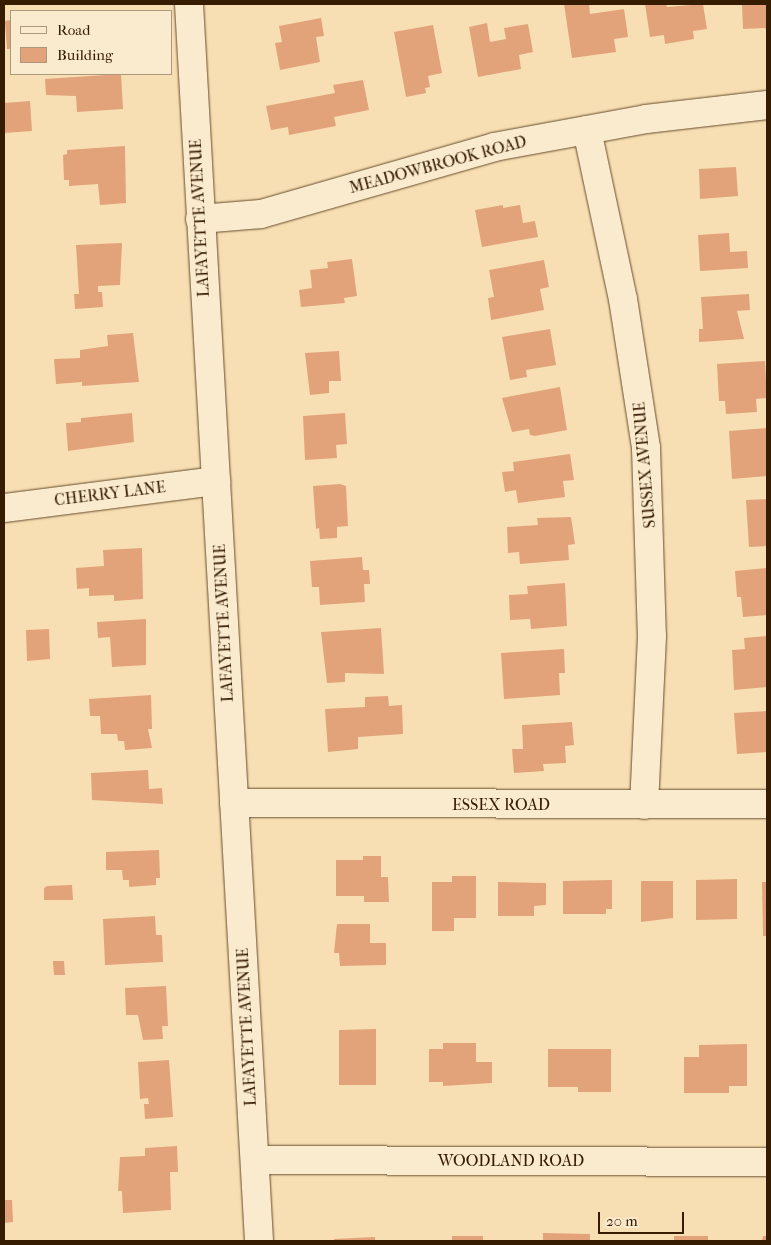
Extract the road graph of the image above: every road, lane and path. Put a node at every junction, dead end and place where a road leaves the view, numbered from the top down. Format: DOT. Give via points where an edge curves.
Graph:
graph roads {
  1 [pos="189,4"];
  2 [pos="767,105"];
  3 [pos="587,130"];
  4 [pos="200,218"];
  5 [pos="216,481"];
  6 [pos="4,508"];
  7 [pos="234,803"];
  8 [pos="767,804"];
  9 [pos="644,805"];
  10 [pos="255,1160"];
  11 [pos="767,1162"];
  12 [pos="259,1241"];
  1 -- 4 [label="street, LAFAYETTE AVENUE"];
  2 -- 3 [label="street, MEADOWBROOK ROAD" via="704,111"];
  3 -- 4 [label="street, MEADOWBROOK ROAD" via="494,147 261,214"];
  3 -- 9 [label="street, SUSSEX AVENUE" via="625,307 646,448 652,636"];
  4 -- 5 [label="street, LAFAYETTE AVENUE"];
  5 -- 6 [label="street, CHERRY LANE"];
  5 -- 7 [label="street, LAFAYETTE AVENUE"];
  7 -- 9 [label="street, ESSEX ROAD"];
  7 -- 10 [label="street, LAFAYETTE AVENUE"];
  8 -- 9 [label="street, ESSEX ROAD"];
  10 -- 11 [label="street, WOODLAND ROAD"];
  10 -- 12 [label="street, LAFAYETTE AVENUE"];
}
